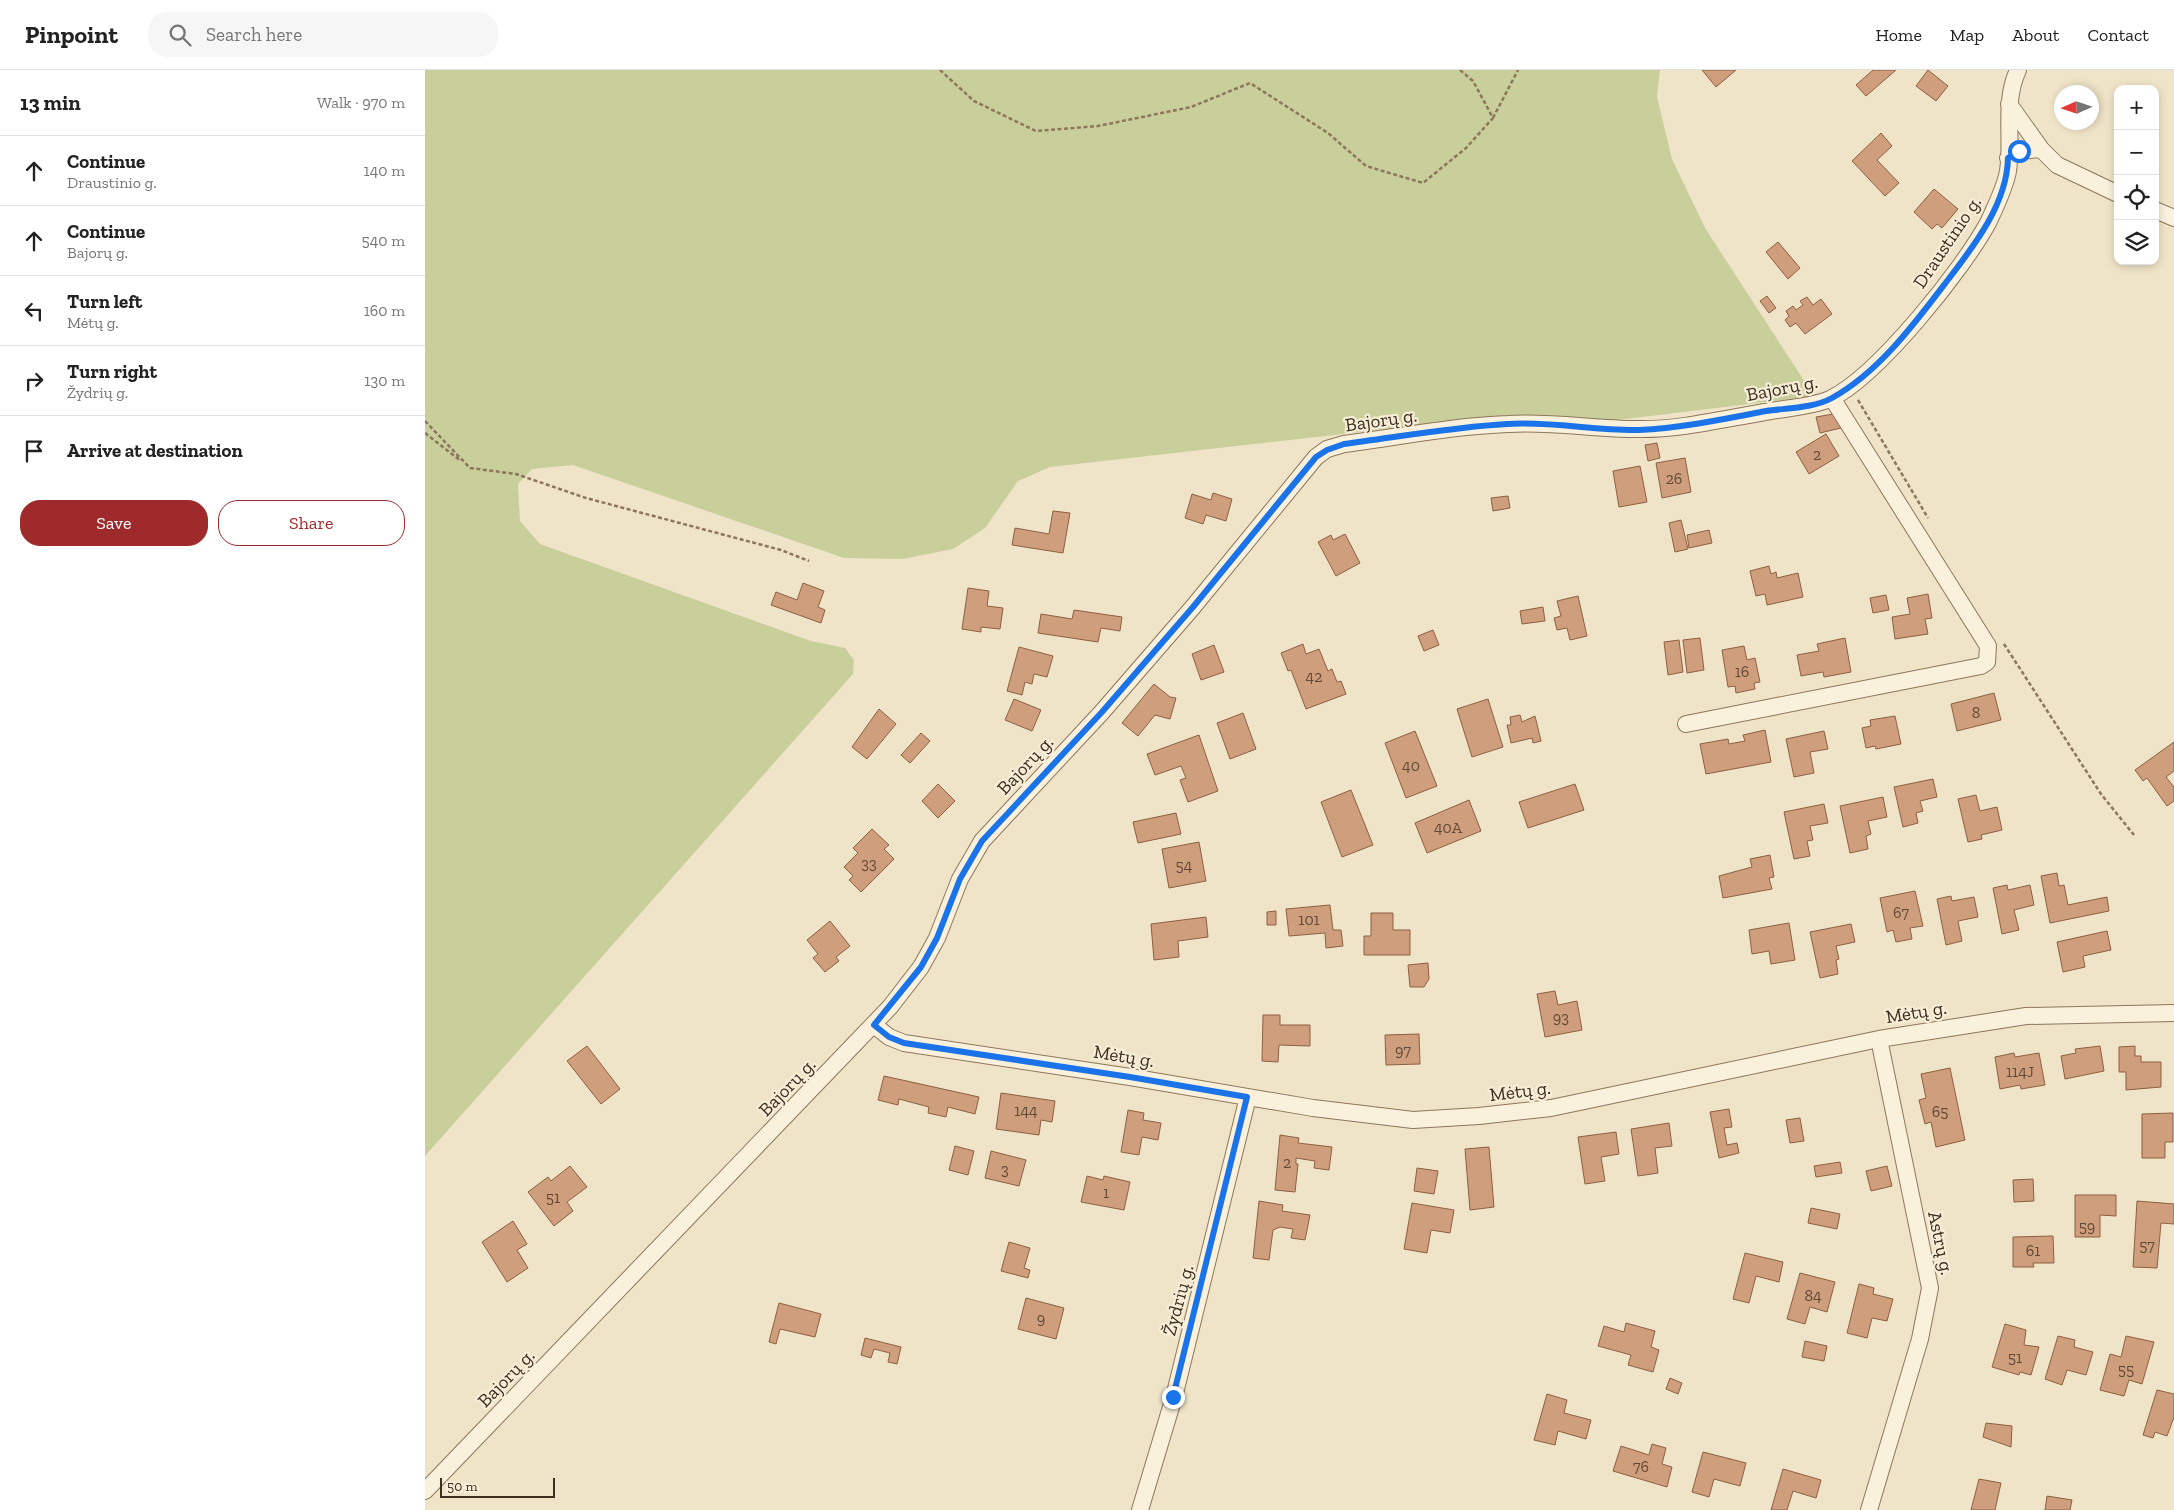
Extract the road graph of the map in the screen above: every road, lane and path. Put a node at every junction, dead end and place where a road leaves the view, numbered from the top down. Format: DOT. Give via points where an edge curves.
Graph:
graph roads {
  1 [pos="940,70"];
  2 [pos="1460,70"];
  3 [pos="1518,70"];
  4 [pos="2018,70"];
  5 [pos="2009,104"];
  6 [pos="1493,118"];
  7 [pos="2041,149"];
  8 [pos="2008,158"];
  9 [pos="2114,192"];
  10 [pos="2159,212"];
  11 [pos="2174,218"];
  12 [pos="1832,398"];
  13 [pos="425,421"];
  14 [pos="425,433"];
  15 [pos="470,468"];
  16 [pos="809,561"];
  17 [pos="1686,724"];
  18 [pos="2174,1012"];
  19 [pos="874,1025"];
  20 [pos="1879,1039"];
  21 [pos="1247,1097"];
  22 [pos="425,1491"];
  23 [pos="1140,1510"];
  24 [pos="1869,1510"];
  1 -- 6 [label="path" via="974,101 1036,131 1098,126 1191,107 1250,83 1328,133 1366,166 1423,182 1466,148"];
  2 -- 6 [label="path" via="1473,81"];
  3 -- 6 [label="path"];
  4 -- 5 [label="street, Draustinio g." via="2011,83"];
  5 -- 7 [label="street"];
  5 -- 8 [label="street, Draustinio g."];
  7 -- 8 [label="street" via="2019,151"];
  7 -- 9 [label="street" via="2057,165"];
  8 -- 12 [label="street, Draustinio g." via="2008,171 1987,224 1956,270 1920,317 1879,362"];
  10 -- 11 [label="street"];
  12 -- 17 [label="street" via="1988,646 1987,662 1981,666"];
  12 -- 19 [label="street, Bajorų g." via="1689,425 1639,430 1509,423 1344,444 1316,457 1109,704 982,841 960,879 937,938 921,967"];
  13 -- 15 [label="path"];
  14 -- 15 [label="path"];
  15 -- 16 [label="path" via="516,474 586,498 781,550"];
  18 -- 20 [label="street, Mėtų g." via="2026,1016"];
  19 -- 21 [label="street, Mėtų g." via="889,1037 904,1043"];
  19 -- 22 [label="street, Bajorų g."];
  20 -- 21 [label="street, Mėtų g." via="1594,1100 1479,1116 1413,1120"];
  20 -- 24 [label="street, Astrų g." via="1930,1288 1920,1339"];
  21 -- 23 [label="street, Žydrių g." via="1176,1387"];
}
